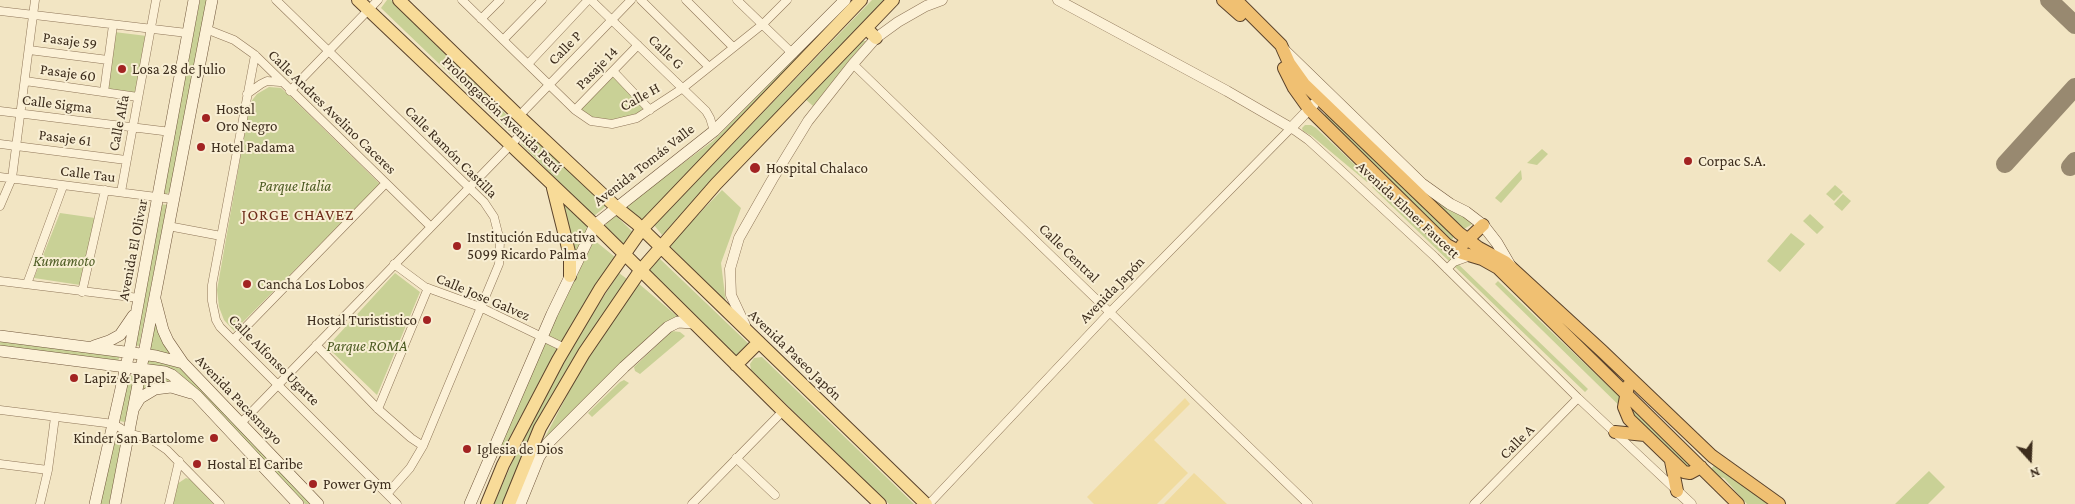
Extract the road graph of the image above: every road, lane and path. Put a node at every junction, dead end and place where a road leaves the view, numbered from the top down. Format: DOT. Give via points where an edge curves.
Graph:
graph roads {
  1 [pos="35,0"];
  2 [pos="156,0"];
  3 [pos="194,0"];
  4 [pos="212,0"];
  5 [pos="276,0"];
  6 [pos="358,0"];
  7 [pos="378,0"];
  8 [pos="462,0"];
  9 [pos="500,0"];
  10 [pos="542,0"];
  11 [pos="589,0"];
  12 [pos="631,0"];
  13 [pos="641,0"];
  14 [pos="686,0"];
  15 [pos="737,0"];
  16 [pos="787,0"];
  17 [pos="845,0"];
  18 [pos="861,0"];
  19 [pos="893,0"];
  20 [pos="942,0"];
  21 [pos="1058,0"];
  22 [pos="1223,0"];
  23 [pos="1236,0"];
  24 [pos="404,1"];
  25 [pos="368,10"];
  26 [pos="0,11"];
  27 [pos="33,15"];
  28 [pos="481,19"];
  29 [pos="612,20"];
  30 [pos="763,24"];
  31 [pos="113,25"];
  32 [pos="866,28"];
  33 [pos="151,29"];
  34 [pos="206,29"];
  35 [pos="187,34"];
  36 [pos="876,38"];
  37 [pos="503,40"];
  38 [pos="638,45"];
  39 [pos="733,47"];
  40 [pos="1284,49"];
  41 [pos="29,50"];
  42 [pos="328,51"];
  43 [pos="793,54"];
  44 [pos="254,55"];
  45 [pos="108,60"];
  46 [pos="528,64"];
  47 [pos="853,64"];
  48 [pos="709,67"];
  49 [pos="614,71"];
  50 [pos="25,81"];
  51 [pos="280,82"];
  52 [pos="549,84"];
  53 [pos="683,88"];
  54 [pos="290,91"];
  55 [pos="104,92"];
  56 [pos="248,94"];
  57 [pos="138,97"];
  58 [pos="1319,99"];
  59 [pos="1309,109"];
  60 [pos="575,110"];
  61 [pos="650,110"];
  62 [pos="0,111"];
  63 [pos="21,114"];
  64 [pos="519,116"];
  65 [pos="529,126"];
  66 [pos="132,127"];
  67 [pos="1291,128"];
  68 [pos="714,131"];
  69 [pos="170,132"];
  70 [pos="0,144"];
  71 [pos="510,145"];
  72 [pos="16,146"];
  73 [pos="126,160"];
  74 [pos="0,177"];
  75 [pos="12,178"];
  76 [pos="386,184"];
  77 [pos="63,186"];
  78 [pos="552,186"];
  79 [pos="469,188"];
  80 [pos="106,190"];
  81 [pos="121,192"];
  82 [pos="158,197"];
  83 [pos="172,199"];
  84 [pos="0,206"];
  85 [pos="616,207"];
  86 [pos="595,225"];
  87 [pos="1483,225"];
  88 [pos="168,226"];
  89 [pos="431,227"];
  90 [pos="642,229"];
  91 [pos="221,236"];
  92 [pos="1467,240"];
  93 [pos="661,247"];
  94 [pos="1449,247"];
  95 [pos="623,254"];
  96 [pos="1472,256"];
  97 [pos="394,264"];
  98 [pos="1447,269"];
  99 [pos="640,271"];
  100 [pos="1509,271"];
  101 [pos="570,276"];
  102 [pos="0,281"];
  103 [pos="27,284"];
  104 [pos="428,288"];
  105 [pos="82,292"];
  106 [pos="154,295"];
  107 [pos="138,303"];
  108 [pos="480,307"];
  109 [pos="1110,312"];
  110 [pos="693,323"];
  111 [pos="0,336"];
  112 [pos="542,337"];
  113 [pos="755,339"];
  114 [pos="233,340"];
  115 [pos="316,345"];
  116 [pos="91,347"];
  117 [pos="565,348"];
  118 [pos="0,351"];
  119 [pos="128,353"];
  120 [pos="142,354"];
  121 [pos="183,363"];
  122 [pos="736,365"];
  123 [pos="126,367"];
  124 [pos="140,369"];
  125 [pos="278,384"];
  126 [pos="1628,386"];
  127 [pos="197,396"];
  128 [pos="1578,398"];
  129 [pos="378,409"];
  130 [pos="0,410"];
  131 [pos="783,411"];
  132 [pos="131,412"];
  133 [pos="56,417"];
  134 [pos="241,422"];
  135 [pos="114,424"];
  136 [pos="1614,432"];
  137 [pos="128,433"];
  138 [pos="1645,435"];
  139 [pos="423,446"];
  140 [pos="736,458"];
  141 [pos="179,461"];
  142 [pos="1670,461"];
  143 [pos="0,464"];
  144 [pos="1701,467"];
  145 [pos="48,470"];
  146 [pos="1677,491"];
  147 [pos="387,494"];
  148 [pos="775,496"];
  149 [pos="40,504"];
  150 [pos="95,504"];
  151 [pos="115,504"];
  152 [pos="169,504"];
  153 [pos="220,504"];
  154 [pos="298,504"];
  155 [pos="318,504"];
  156 [pos="398,504"];
  157 [pos="470,504"];
  158 [pos="487,504"];
  159 [pos="509,504"];
  160 [pos="520,504"];
  161 [pos="692,504"];
  162 [pos="880,504"];
  163 [pos="928,504"];
  164 [pos="1308,504"];
  165 [pos="1474,504"];
  166 [pos="1691,504"];
  167 [pos="1738,504"];
  168 [pos="1778,504"];
  1 -- 27 [label="street"];
  2 -- 33 [label="street, Calle Alfa"];
  3 -- 35 [label="main road, Avenida El Olivar"];
  4 -- 34 [label="main road, Avenida El Olivar"];
  5 -- 42 [label="street, Calle Ramón Castilla"];
  6 -- 25 [label="main road, Prolongación Avenida Perú"];
  7 -- 25 [label="street"];
  8 -- 28 [label="street, Calle H"];
  9 -- 28 [label="street"];
  10 -- 37 [label="street"];
  11 -- 29 [label="street, Calle G"];
  11 -- 46 [label="street"];
  12 -- 29 [label="street, Calle P"];
  13 -- 48 [label="street"];
  14 -- 39 [label="street"];
  15 -- 30 [label="street"];
  16 -- 30 [label="street, Calle H"];
  17 -- 43 [label="main road, Avenida Tomás Valle"];
  18 -- 90 [label="main road"];
  19 -- 32 [label="main road"];
  20 -- 36 [label="street" via="898,22"];
  21 -- 67 [label="street, Avenida Elmer Faucett"];
  22 -- 59 [label="highway, Avenida Elmer Faucett" via="1272,46"];
  23 -- 40 [label="highway, Avenida Elmer Faucett"];
  24 -- 64 [label="main road, Prolongación Avenida Perú"];
  25 -- 42 [label="street"];
  25 -- 71 [label="main road, Prolongación Avenida Perú"];
  26 -- 27 [label="street"];
  27 -- 31 [label="street"];
  27 -- 41 [label="street"];
  28 -- 37 [label="street, Calle H"];
  29 -- 38 [label="street, Calle G"];
  29 -- 52 [label="street, Calle P"];
  30 -- 39 [label="street, Calle H"];
  30 -- 43 [label="street"];
  31 -- 33 [label="street"];
  31 -- 45 [label="street"];
  32 -- 36 [label="main road"];
  32 -- 93 [label="main road" via="716,184"];
  33 -- 35 [label="street"];
  33 -- 57 [label="street, Calle Alfa"];
  34 -- 44 [label="street, Calle Andres Avelino Caceres" via="234,40"];
  34 -- 83 [label="main road, Avenida El Olivar"];
  35 -- 69 [label="main road, Avenida El Olivar"];
  36 -- 47 [label="street"];
  37 -- 46 [label="street, Calle H"];
  38 -- 49 [label="street, Pasaje 14"];
  38 -- 53 [label="street, Calle G"];
  39 -- 48 [label="street, Calle H"];
  40 -- 58 [label="highway, Avenida Elmer Faucett" via="1298,78"];
  40 -- 87 [label="main road, Avenida Elmer Faucett" via="1422,184"];
  41 -- 45 [label="street, Pasaje 59"];
  41 -- 50 [label="street"];
  42 -- 54 [label="street"];
  42 -- 79 [label="street, Calle Ramón Castilla"];
  43 -- 68 [label="main road, Avenida Tomás Valle"];
  44 -- 51 [label="street, Calle Andres Avelino Caceres"];
  44 -- 56 [label="street, Calle Alfonso Ugarte"];
  45 -- 55 [label="street"];
  46 -- 52 [label="street, Calle H"];
  47 -- 109 [label="street, Calle Central"];
  47 -- 113 [label="street" via="808,121 739,238 730,270 732,296 742,320"];
  48 -- 53 [label="street, Calle H"];
  49 -- 60 [label="street, Pasaje 14"];
  49 -- 61 [label="street"];
  50 -- 55 [label="street, Pasaje 60"];
  50 -- 63 [label="street"];
  51 -- 54 [label="street, Calle Andres Avelino Caceres"];
  51 -- 56 [label="street" via="257,85"];
  52 -- 60 [label="street, Calle H"];
  52 -- 64 [label="street, Calle P"];
  53 -- 61 [label="street, Calle H"];
  53 -- 68 [label="street, Calle G" via="706,111"];
  54 -- 76 [label="street, Calle Andres Avelino Caceres"];
  55 -- 57 [label="street, Pasaje 60"];
  56 -- 91 [label="street, Calle Alfonso Ugarte"];
  57 -- 66 [label="street, Calle Alfa"];
  58 -- 59 [label="street, Avenida Japón"];
  58 -- 92 [label="highway, Avenida Elmer Faucett"];
  59 -- 67 [label="street, Avenida Japón"];
  59 -- 94 [label="highway, Avenida Elmer Faucett"];
  60 -- 61 [label="street, Calle H" via="591,121 612,124 628,121"];
  62 -- 63 [label="street, Calle Sigma"];
  63 -- 66 [label="street, Calle Sigma"];
  63 -- 72 [label="street"];
  64 -- 65 [label="main road, Prolongación Avenida Perú"];
  65 -- 71 [label="street"];
  65 -- 85 [label="main road, Prolongación Avenida Perú"];
  66 -- 69 [label="street, Calle Sigma"];
  66 -- 73 [label="street, Calle Alfa"];
  67 -- 98 [label="street, Avenida Elmer Faucett"];
  67 -- 109 [label="street, Avenida Japón"];
  68 -- 85 [label="main road, Avenida Tomás Valle"];
  69 -- 82 [label="main road, Avenida El Olivar"];
  70 -- 72 [label="street, Pasaje 61"];
  71 -- 78 [label="main road, Prolongación Avenida Perú"];
  71 -- 79 [label="street"];
  72 -- 73 [label="street, Pasaje 61"];
  72 -- 75 [label="street"];
  73 -- 81 [label="street, Calle Alfa"];
  74 -- 75 [label="street, Calle Tau"];
  75 -- 77 [label="street, Calle Tau"];
  75 -- 84 [label="street"];
  76 -- 89 [label="street, Calle Andres Avelino Caceres"];
  76 -- 114 [label="street"];
  77 -- 80 [label="street, Calle Tau"];
  77 -- 103 [label="street"];
  78 -- 86 [label="main road, Prolongación Avenida Perú"];
  78 -- 101 [label="main road" via="570,256"];
  79 -- 89 [label="street"];
  79 -- 108 [label="street, Calle Ramón Castilla" via="494,217 500,241 499,264"];
  80 -- 81 [label="street, Calle Tau"];
  80 -- 105 [label="street"];
  81 -- 82 [label="street, Calle Tau"];
  82 -- 83 [label="street, Calle Tau"];
  82 -- 107 [label="main road, Avenida El Olivar"];
  83 -- 88 [label="main road, Avenida El Olivar"];
  85 -- 86 [label="main road, Avenida Tomás Valle"];
  85 -- 90 [label="main road, Prolongación Avenida Perú"];
  86 -- 95 [label="main road, Prolongación Avenida Perú"];
  86 -- 101 [label="main road, Avenida Tomás Valle"];
  87 -- 92 [label="highway"];
  87 -- 100 [label="main road, Avenida Elmer Faucett" via="1497,243"];
  88 -- 91 [label="street"];
  88 -- 106 [label="main road, Avenida El Olivar"];
  89 -- 97 [label="street"];
  90 -- 93 [label="main road, Avenida Paseo Japón"];
  90 -- 95 [label="main road"];
  91 -- 114 [label="street, Calle Alfonso Ugarte" via="212,300 216,320"];
  92 -- 94 [label="highway"];
  92 -- 100 [label="highway, Avenida Elmer Faucett" via="1505,262"];
  93 -- 99 [label="main road"];
  93 -- 113 [label="main road, Avenida Paseo Japón"];
  94 -- 96 [label="highway, Avenida Elmer Faucett"];
  95 -- 99 [label="main road"];
  95 -- 117 [label="main road"];
  96 -- 98 [label="street" via="1454,262"];
  96 -- 100 [label="highway, Avenida Elmer Faucett"];
  97 -- 104 [label="street, Calle Jose Galvez"];
  97 -- 115 [label="street"];
  98 -- 128 [label="street, Avenida Elmer Faucett"];
  99 -- 110 [label="main road"];
  99 -- 159 [label="main road" via="584,353 540,428"];
  100 -- 126 [label="highway, Avenida Elmer Faucett"];
  101 -- 112 [label="main road, Avenida Tomás Valle"];
  102 -- 103 [label="street"];
  103 -- 105 [label="street"];
  104 -- 108 [label="street, Calle Jose Galvez"];
  104 -- 129 [label="street"];
  105 -- 107 [label="street"];
  106 -- 120 [label="main road, Avenida El Olivar"];
  106 -- 121 [label="main road" via="163,330"];
  107 -- 116 [label="main road" via="132,319 120,335"];
  107 -- 119 [label="main road, Avenida El Olivar"];
  108 -- 112 [label="street, Calle Jose Galvez"];
  108 -- 139 [label="street, Calle Ramón Castilla"];
  109 -- 163 [label="street, Avenida Japón"];
  109 -- 164 [label="street, Calle Central"];
  110 -- 122 [label="main road"];
  110 -- 160 [label="main road" via="678,322 668,327 548,443"];
  111 -- 116 [label="main road, Avenida Pacasmayo"];
  112 -- 117 [label="street, Calle Jose Galvez"];
  112 -- 157 [label="main road, Avenida Tomás Valle"];
  113 -- 122 [label="main road"];
  113 -- 163 [label="main road, Avenida Paseo Japón"];
  114 -- 125 [label="street, Calle Alfonso Ugarte"];
  115 -- 125 [label="street"];
  115 -- 129 [label="street"];
  116 -- 119 [label="main road, Avenida Pacasmayo"];
  117 -- 158 [label="main road" via="529,411"];
  118 -- 123 [label="main road, Avenida Pacasmayo"];
  119 -- 120 [label="main road, Avenida Pacasmayo"];
  119 -- 123 [label="main road, Avenida El Olivar"];
  120 -- 121 [label="main road, Avenida Pacasmayo"];
  120 -- 124 [label="main road, Avenida El Olivar"];
  121 -- 134 [label="main road, Avenida Pacasmayo"];
  122 -- 131 [label="main road"];
  123 -- 124 [label="main road, Avenida Pacasmayo"];
  123 -- 135 [label="main road, Avenida El Olivar"];
  124 -- 127 [label="main road, Avenida Pacasmayo" via="172,374"];
  124 -- 132 [label="main road, Avenida El Olivar"];
  125 -- 134 [label="street"];
  125 -- 147 [label="street, Calle Alfonso Ugarte"];
  126 -- 138 [label="highway" via="1624,407 1629,419"];
  126 -- 144 [label="highway, Avenida Elmer Faucett"];
  126 -- 168 [label="highway, Avenida Elmer Faucett" via="1712,456"];
  127 -- 132 [label="main road" via="181,389 164,387 140,398"];
  127 -- 154 [label="main road, Avenida Pacasmayo"];
  128 -- 136 [label="street, Avenida Elmer Faucett"];
  128 -- 165 [label="street, Calle A"];
  129 -- 139 [label="street"];
  130 -- 133 [label="street"];
  131 -- 140 [label="street"];
  131 -- 162 [label="main road"];
  132 -- 137 [label="main road, Avenida El Olivar"];
  133 -- 135 [label="street"];
  133 -- 145 [label="street"];
  134 -- 155 [label="main road, Avenida Pacasmayo"];
  135 -- 137 [label="street"];
  135 -- 150 [label="main road, Avenida El Olivar"];
  136 -- 138 [label="highway"];
  136 -- 146 [label="street, Avenida Elmer Faucett"];
  137 -- 141 [label="street" via="151,439"];
  137 -- 151 [label="main road, Avenida El Olivar"];
  138 -- 142 [label="highway"];
  139 -- 147 [label="street, Calle Ramón Castilla" via="410,468"];
  140 -- 148 [label="street"];
  140 -- 161 [label="street"];
  141 -- 152 [label="street"];
  141 -- 153 [label="street"];
  142 -- 144 [label="highway" via="1684,472"];
  142 -- 146 [label="highway"];
  143 -- 145 [label="street"];
  144 -- 167 [label="highway, Avenida Elmer Faucett"];
  145 -- 149 [label="street"];
  146 -- 166 [label="street, Avenida Elmer Faucett"];
  147 -- 156 [label="street, Calle Alfonso Ugarte"];
}
